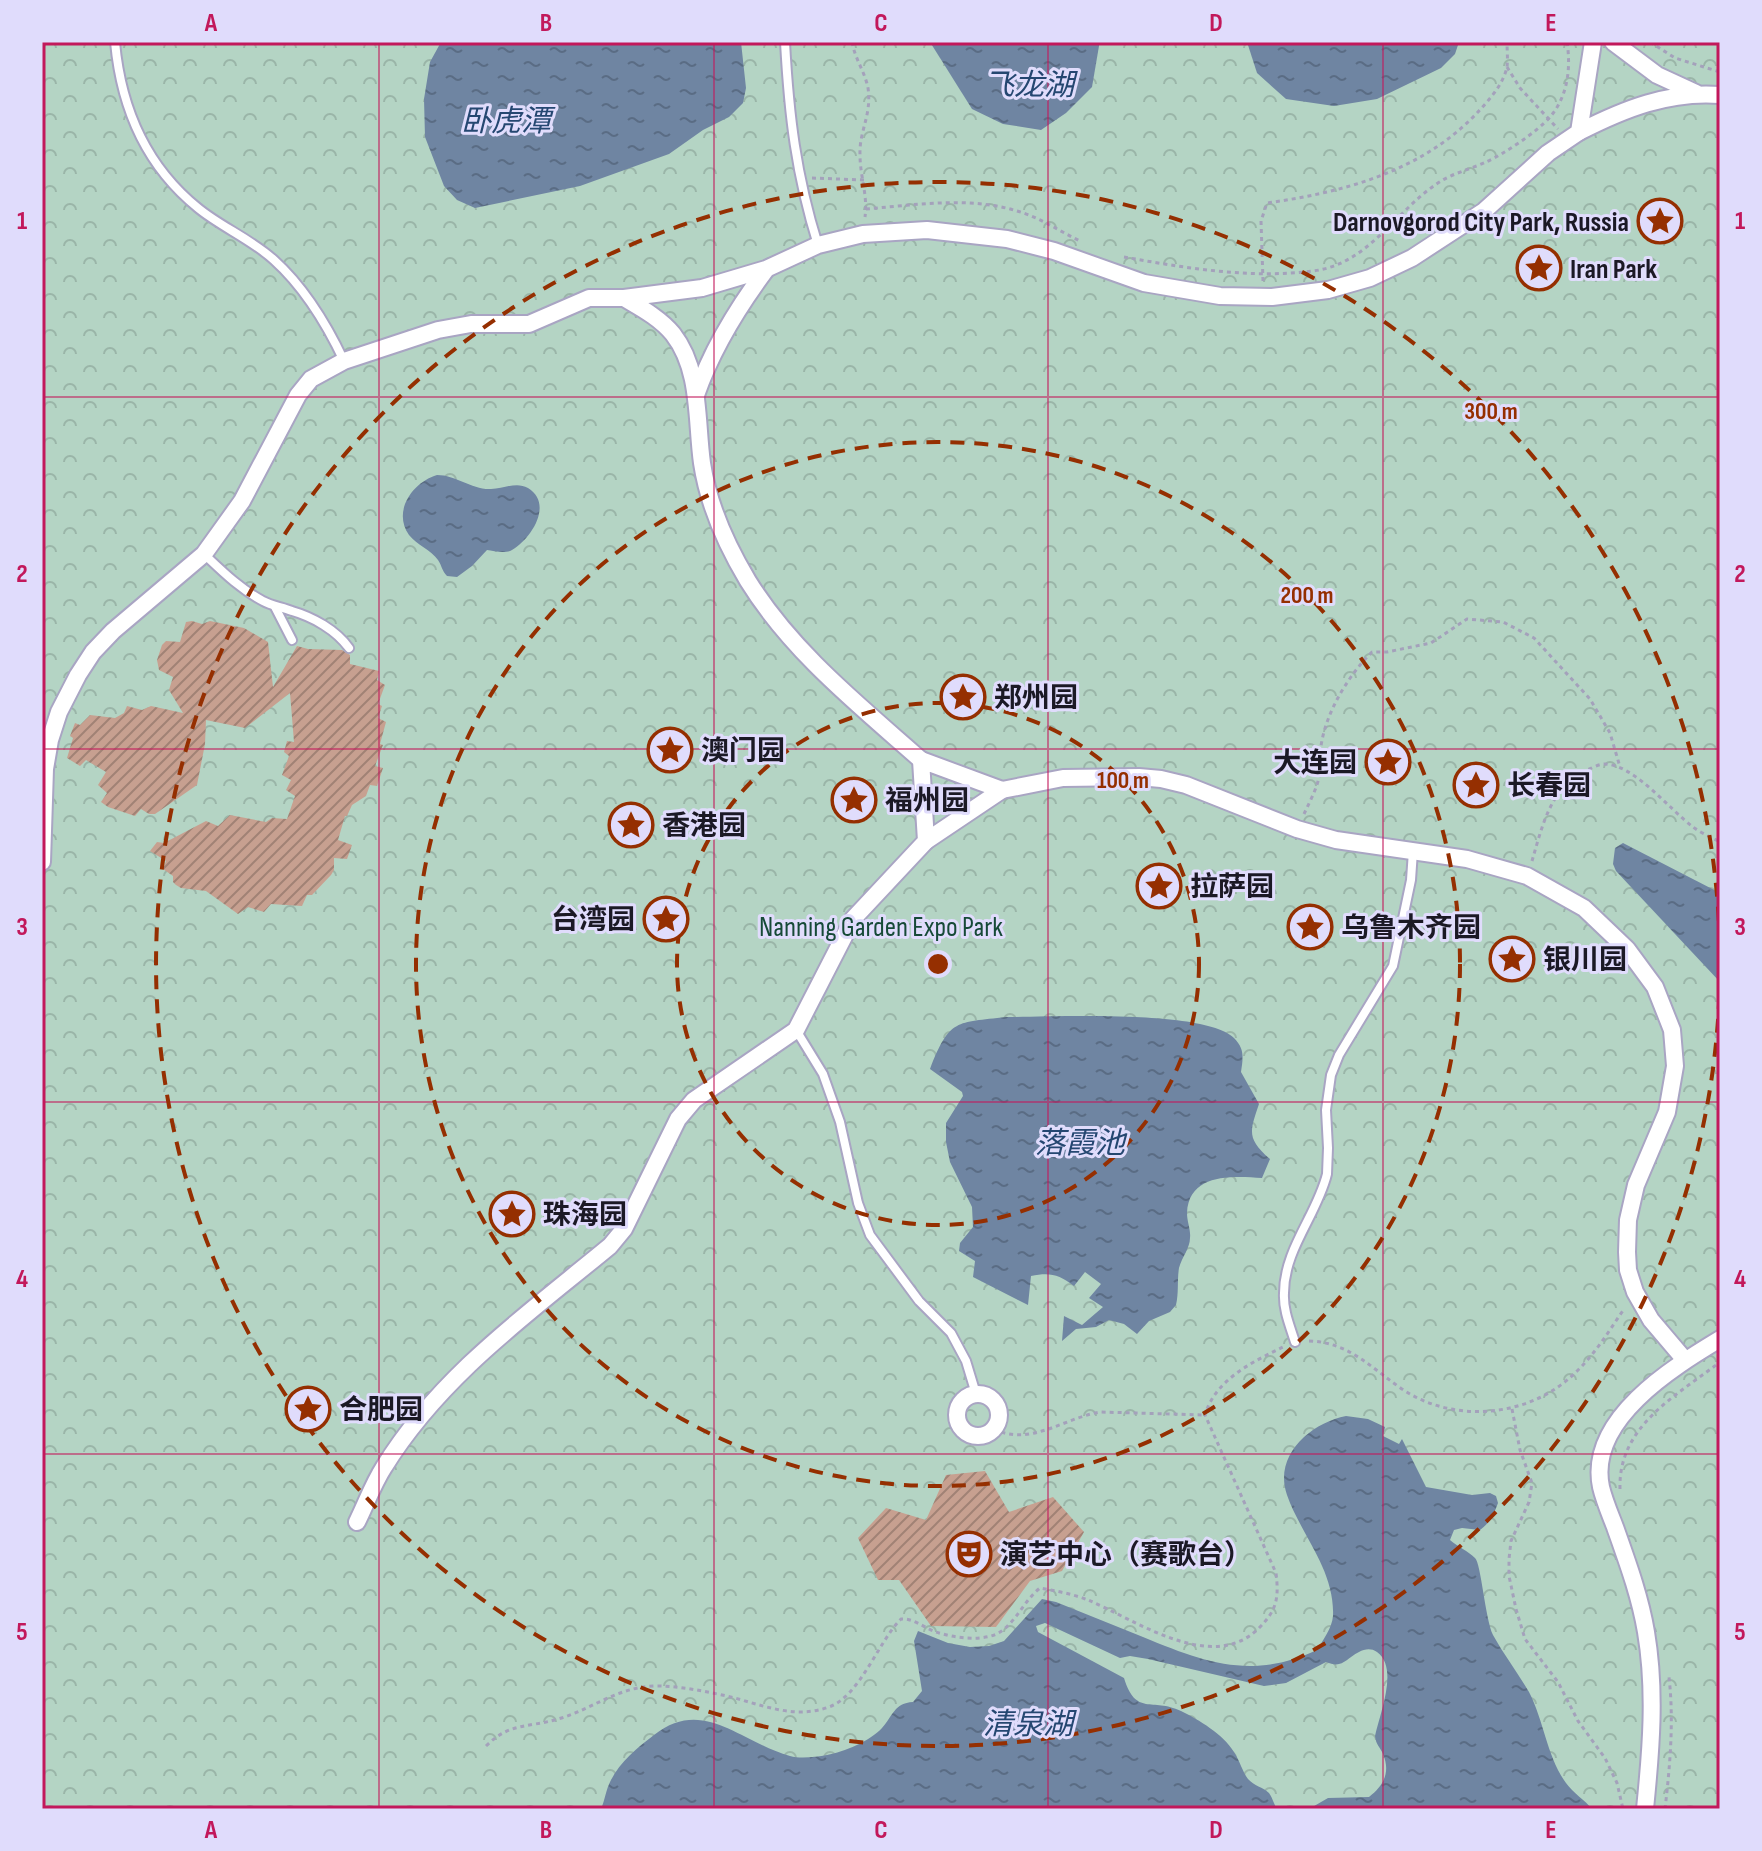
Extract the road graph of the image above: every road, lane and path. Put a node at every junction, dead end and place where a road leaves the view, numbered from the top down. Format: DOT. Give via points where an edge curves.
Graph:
graph roads {
  1 [pos="115,42"];
  2 [pos="785,42"];
  3 [pos="852,42"];
  4 [pos="1507,42"];
  5 [pos="1567,42"];
  6 [pos="1593,42"];
  7 [pos="1613,42"];
  8 [pos="1650,42"];
  9 [pos="1507,67"];
  10 [pos="1720,72"];
  11 [pos="1697,93"];
  12 [pos="1720,95"];
  13 [pos="1548,119"];
  14 [pos="1573,136"];
  15 [pos="800,178"];
  16 [pos="864,180"];
  17 [pos="866,209"];
  18 [pos="863,234"];
  19 [pos="818,245"];
  20 [pos="1092,245"];
  21 [pos="1121,256"];
  22 [pos="766,269"];
  23 [pos="1262,273"];
  24 [pos="1264,297"];
  25 [pos="624,298"];
  26 [pos="344,361"];
  27 [pos="696,395"];
  28 [pos="204,554"];
  29 [pos="275,607"];
  30 [pos="292,640"];
  31 [pos="349,648"];
  32 [pos="921,760"];
  33 [pos="1620,767"];
  34 [pos="1002,790"];
  35 [pos="1297,829"];
  36 [pos="926,841"];
  37 [pos="1720,842"];
  38 [pos="1413,851"];
  39 [pos="42,862"];
  40 [pos="1527,876"];
  41 [pos="796,1030"];
  42 [pos="1635,1292"];
  43 [pos="1720,1339"];
  44 [pos="1295,1342"];
  45 [pos="1685,1360"];
  46 [pos="1720,1362"];
  47 [pos="976,1394"];
  48 [pos="1512,1409"];
  49 [pos="1205,1415"];
  50 [pos="994,1429"];
  51 [pos="1620,1496"];
  52 [pos="357,1522"];
  53 [pos="1668,1670"];
  54 [pos="486,1746"];
  55 [pos="1623,1809"];
  56 [pos="1645,1809"];
  57 [pos="1665,1809"];
  1 -- 26 [label="lane" via="123,95 150,157 197,208 286,272"];
  2 -- 15 [label="lane" via="790,124"];
  3 -- 16 [label="path" via="870,104 860,155"];
  4 -- 9 [label="path"];
  5 -- 13 [label="path" via="1571,63 1560,103"];
  6 -- 14 [label="street"];
  7 -- 11 [label="street" via="1657,75"];
  8 -- 10 [label="path" via="1675,58"];
  9 -- 13 [label="path"];
  9 -- 23 [label="path" via="1491,98 1427,154 1387,175 1340,190 1267,203 1261,221"];
  11 -- 12 [label="street"];
  11 -- 14 [label="street" via="1641,104"];
  13 -- 14 [label="path"];
  13 -- 23 [label="path" via="1489,161 1441,181 1368,248 1315,271"];
  14 -- 24 [label="street" via="1484,211 1412,258 1328,290"];
  15 -- 16 [label="path"];
  15 -- 19 [label="lane"];
  16 -- 17 [label="path"];
  17 -- 18 [label="path"];
  17 -- 20 [label="path" via="991,205 1018,211"];
  18 -- 19 [label="street"];
  18 -- 24 [label="street" via="967,232 1054,251 1144,283 1220,296"];
  19 -- 22 [label="street"];
  21 -- 23 [label="path"];
  22 -- 25 [label="street" via="702,288"];
  22 -- 27 [label="street" via="736,309"];
  23 -- 24 [label="path"];
  25 -- 26 [label="street" via="589,298 529,324 438,330"];
  25 -- 27 [label="street" via="673,334"];
  26 -- 28 [label="street" via="311,379 298,395 242,501"];
  27 -- 32 [label="street" via="702,464 714,507 748,581 796,645"];
  28 -- 29 [label="lane" via="231,580"];
  28 -- 39 [label="street" via="113,631 67,694 45,769"];
  29 -- 30 [label="lane"];
  29 -- 31 [label="lane" via="326,627"];
  32 -- 34 [label="street"];
  32 -- 36 [label="street"];
  33 -- 35 [label="path" via="1610,733 1590,699 1534,638 1503,622 1467,619 1431,643 1372,652 1361,663 1326,723 1320,774"];
  33 -- 37 [label="path"];
  33 -- 40 [label="path" via="1602,764 1561,788"];
  34 -- 35 [label="street" via="1063,778 1161,779"];
  34 -- 36 [label="street"];
  35 -- 38 [label="street"];
  36 -- 41 [label="street" via="853,919"];
  38 -- 40 [label="street"];
  38 -- 44 [label="lane" via="1393,966 1339,1055 1327,1089 1327,1174 1293,1249 1283,1291"];
  40 -- 42 [label="street" via="1584,908 1627,949 1655,987 1672,1030 1675,1066 1667,1112 1636,1185 1628,1220 1628,1270"];
  41 -- 47 [label="lane" via="823,1074 870,1235 919,1301 951,1333"];
  41 -- 52 [label="street" via="694,1100 678,1119 624,1229 466,1366 424,1411 383,1468"];
  42 -- 45 [label="street"];
  42 -- 48 [label="path" via="1575,1374"];
  43 -- 45 [label="street"];
  44 -- 48 [label="path" via="1333,1344 1354,1352 1407,1392 1441,1409"];
  44 -- 49 [label="path" via="1231,1376"];
  45 -- 56 [label="street" via="1628,1408 1614,1425 1600,1463 1601,1486 1646,1632 1652,1688"];
  46 -- 51 [label="path" via="1647,1418 1633,1436 1619,1473"];
  47 -- 50 [label="street" via="995,1403 999,1416"];
  47 -- 50 [label="street" via="959,1405 959,1425 975,1436"];
  48 -- 55 [label="path" via="1532,1483 1511,1541 1509,1576 1516,1609 1525,1639 1605,1758"];
  49 -- 50 [label="path" via="1100,1412 1023,1436"];
  49 -- 54 [label="path" via="1276,1573 1279,1596 1269,1618 1228,1647 1150,1632 1087,1599 1040,1588 1000,1633 983,1637 937,1632 901,1619 850,1692 830,1707 798,1713 682,1687 652,1686 621,1690 556,1720 518,1725"];
  53 -- 57 [label="path"];
}
